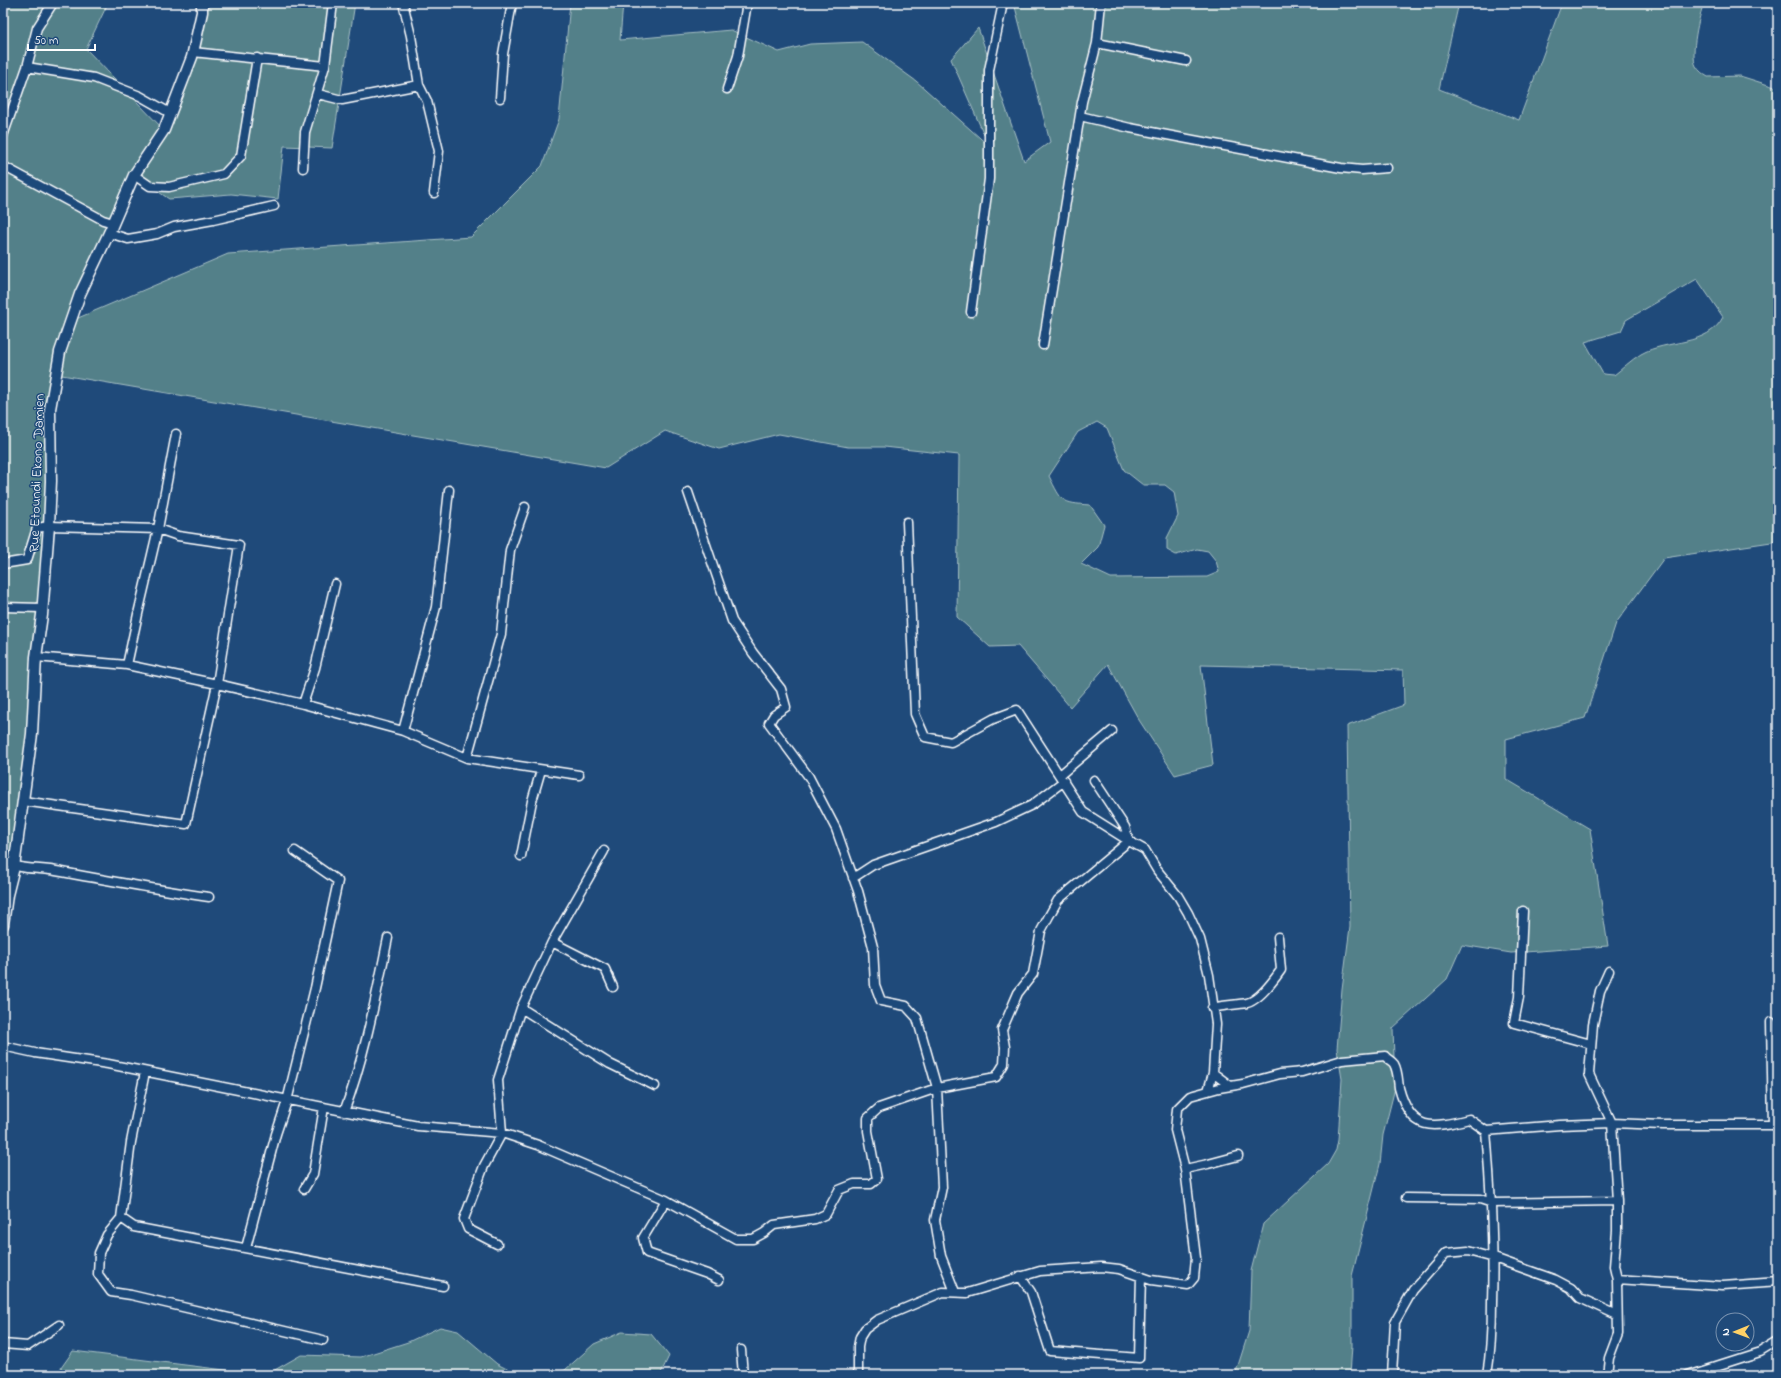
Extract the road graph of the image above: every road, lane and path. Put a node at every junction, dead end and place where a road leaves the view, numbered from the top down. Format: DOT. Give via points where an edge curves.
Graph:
graph roads {
  1 [pos="53,3"];
  2 [pos="202,3"];
  3 [pos="332,3"];
  4 [pos="403,3"];
  5 [pos="512,3"];
  6 [pos="747,3"];
  7 [pos="1003,3"];
  8 [pos="1101,3"];
  9 [pos="1097,43"];
  10 [pos="193,52"];
  11 [pos="257,58"];
  12 [pos="1186,61"];
  13 [pos="325,66"];
  14 [pos="27,67"];
  15 [pos="419,85"];
  16 [pos="727,89"];
  17 [pos="318,94"];
  18 [pos="500,98"];
  19 [pos="170,113"];
  20 [pos="1080,116"];
  21 [pos="3,136"];
  22 [pos="3,166"];
  23 [pos="303,168"];
  24 [pos="1387,168"];
  25 [pos="134,175"];
  26 [pos="434,193"];
  27 [pos="274,206"];
  28 [pos="113,223"];
  29 [pos="109,233"];
  30 [pos="971,312"];
  31 [pos="1043,345"];
  32 [pos="176,434"];
  33 [pos="449,490"];
  34 [pos="688,492"];
  35 [pos="525,507"];
  36 [pos="907,522"];
  37 [pos="49,526"];
  38 [pos="158,529"];
  39 [pos="3,564"];
  40 [pos="336,584"];
  41 [pos="3,607"];
  42 [pos="42,608"];
  43 [pos="36,657"];
  44 [pos="127,664"];
  45 [pos="217,684"];
  46 [pos="303,704"];
  47 [pos="403,731"];
  48 [pos="1112,731"];
  49 [pos="467,758"];
  50 [pos="541,770"];
  51 [pos="579,776"];
  52 [pos="1062,778"];
  53 [pos="1094,780"];
  54 [pos="24,801"];
  55 [pos="1129,841"];
  56 [pos="295,851"];
  57 [pos="604,851"];
  58 [pos="521,856"];
  59 [pos="3,860"];
  60 [pos="14,866"];
  61 [pos="853,878"];
  62 [pos="209,897"];
  63 [pos="1523,911"];
  64 [pos="3,925"];
  65 [pos="1278,937"];
  66 [pos="388,938"];
  67 [pos="552,942"];
  68 [pos="1609,971"];
  69 [pos="613,987"];
  70 [pos="521,1008"];
  71 [pos="1212,1008"];
  72 [pos="1771,1022"];
  73 [pos="1591,1044"];
  74 [pos="3,1046"];
  75 [pos="146,1072"];
  76 [pos="1213,1073"];
  77 [pos="1229,1085"];
  78 [pos="655,1086"];
  79 [pos="937,1088"];
  80 [pos="1208,1090"];
  81 [pos="287,1100"];
  82 [pos="324,1107"];
  83 [pos="344,1112"];
  84 [pos="1612,1124"];
  85 [pos="1776,1125"];
  86 [pos="1486,1131"];
  87 [pos="502,1133"];
  88 [pos="1238,1156"];
  89 [pos="1185,1169"];
  90 [pos="304,1189"];
  91 [pos="1406,1198"];
  92 [pos="666,1200"];
  93 [pos="1617,1202"];
  94 [pos="1492,1203"];
  95 [pos="121,1218"];
  96 [pos="497,1244"];
  97 [pos="246,1248"];
  98 [pos="1494,1258"];
  99 [pos="1020,1276"];
  100 [pos="1140,1276"];
  101 [pos="1617,1279"];
  102 [pos="719,1280"];
  103 [pos="1778,1282"];
  104 [pos="443,1286"];
  105 [pos="955,1292"];
  106 [pos="1617,1315"];
  107 [pos="59,1325"];
  108 [pos="323,1340"];
  109 [pos="1778,1341"];
  110 [pos="3,1344"];
  111 [pos="741,1350"];
  112 [pos="743,1375"];
  113 [pos="858,1375"];
  114 [pos="1392,1375"];
  115 [pos="1487,1375"];
  116 [pos="1607,1375"];
  117 [pos="1688,1375"];
  1 -- 14 [label="street" via="37,28"];
  2 -- 10 [label="street, Rue Etoundi Ekono Damien"];
  3 -- 13 [label="street"];
  4 -- 15 [label="street"];
  5 -- 18 [label="street" via="503,54"];
  6 -- 16 [label="street" via="738,56"];
  7 -- 30 [label="street" via="989,70 989,179"];
  8 -- 9 [label="street"];
  9 -- 12 [label="street"];
  9 -- 20 [label="street"];
  10 -- 11 [label="street"];
  10 -- 19 [label="street, Rue Etoundi Ekono Damien"];
  11 -- 13 [label="street"];
  11 -- 25 [label="street" via="241,156 224,174 169,186 150,186"];
  13 -- 17 [label="street"];
  14 -- 19 [label="street" via="94,78 140,96"];
  14 -- 21 [label="street"];
  15 -- 17 [label="street" via="342,100"];
  15 -- 26 [label="street" via="427,101 438,151"];
  17 -- 23 [label="street" via="305,132"];
  19 -- 25 [label="street, Rue Etoundi Ekono Damien" via="164,130"];
  20 -- 24 [label="street" via="1341,168"];
  20 -- 31 [label="street"];
  22 -- 28 [label="street"];
  25 -- 28 [label="street, Rue Etoundi Ekono Damien"];
  27 -- 29 [label="street" via="174,227 157,234 128,238"];
  28 -- 29 [label="street, Rue Etoundi Ekono Damien"];
  29 -- 37 [label="street, Rue Etoundi Ekono Damien" via="80,294 55,374 50,410"];
  32 -- 38 [label="street"];
  33 -- 47 [label="street" via="436,607"];
  34 -- 61 [label="street" via="732,621 753,654 781,689 786,707 774,715 769,723 809,777 836,829"];
  35 -- 49 [label="street" via="510,550 501,634"];
  36 -- 52 [label="street" via="915,714 925,737 951,742 993,719 1017,710"];
  37 -- 38 [label="street"];
  37 -- 39 [label="street" via="36,528 27,560"];
  37 -- 42 [label="street, Rue Etoundi Ekono Damien"];
  38 -- 44 [label="street"];
  38 -- 45 [label="street" via="178,536 239,544"];
  40 -- 46 [label="street" via="315,668"];
  41 -- 42 [label="street"];
  42 -- 43 [label="street, Rue Etoundi Ekono Damien"];
  43 -- 44 [label="street"];
  43 -- 54 [label="street, Rue Etoundi Ekono Damien" via="32,734"];
  44 -- 45 [label="street"];
  45 -- 46 [label="street"];
  45 -- 54 [label="street" via="186,824"];
  46 -- 47 [label="street"];
  47 -- 49 [label="street"];
  48 -- 52 [label="street"];
  49 -- 50 [label="street"];
  50 -- 51 [label="street"];
  50 -- 58 [label="street"];
  52 -- 55 [label="street" via="1083,812"];
  52 -- 61 [label="street" via="1026,808 996,822 873,865"];
  53 -- 55 [label="street" via="1125,827"];
  54 -- 60 [label="street, Rue Etoundi Ekono Damien"];
  55 -- 71 [label="street" via="1145,850 1188,912 1200,939 1209,975"];
  55 -- 79 [label="street" via="1058,900 1048,916 1041,931 1033,974 1018,992 1002,1030 1004,1064 996,1077"];
  56 -- 81 [label="street" via="338,881"];
  57 -- 67 [label="street"];
  59 -- 60 [label="street"];
  60 -- 62 [label="street" via="53,870 162,891"];
  60 -- 64 [label="street, Rue Etoundi Ekono Damien"];
  61 -- 79 [label="street" via="872,947 875,985 881,1001 906,1006 917,1018"];
  63 -- 73 [label="street" via="1519,997 1514,1023"];
  65 -- 71 [label="street" via="1281,970 1266,990 1249,1003"];
  66 -- 83 [label="street" via="368,1035"];
  67 -- 69 [label="street" via="605,969"];
  67 -- 70 [label="street"];
  68 -- 73 [label="street" via="1600,991"];
  70 -- 78 [label="street" via="610,1064"];
  70 -- 87 [label="street" via="498,1080"];
  71 -- 76 [label="street" via="1216,1024"];
  72 -- 85 [label="street"];
  73 -- 84 [label="street" via="1589,1074"];
  74 -- 75 [label="street"];
  75 -- 81 [label="street"];
  75 -- 95 [label="street" via="131,1142"];
  76 -- 77 [label="street"];
  76 -- 80 [label="street"];
  77 -- 80 [label="street"];
  77 -- 86 [label="street" via="1302,1072 1342,1060 1385,1056 1394,1064 1400,1091 1410,1115 1419,1123 1440,1126 1470,1119"];
  79 -- 92 [label="street" via="879,1108 868,1118 877,1179 871,1184 854,1184 839,1190 826,1214 815,1219 774,1225 752,1239 736,1239"];
  79 -- 105 [label="street" via="942,1187 934,1220 941,1256"];
  80 -- 89 [label="street" via="1190,1096 1177,1109 1174,1130"];
  81 -- 82 [label="street"];
  81 -- 97 [label="street"];
  82 -- 83 [label="street"];
  82 -- 90 [label="street" via="313,1174"];
  83 -- 87 [label="street" via="418,1126"];
  84 -- 85 [label="street"];
  84 -- 86 [label="street"];
  84 -- 93 [label="street"];
  86 -- 94 [label="street"];
  87 -- 92 [label="street"];
  87 -- 96 [label="street" via="484,1166 464,1219 468,1229"];
  88 -- 89 [label="street"];
  89 -- 100 [label="street" via="1196,1258 1194,1278 1188,1285"];
  91 -- 94 [label="street" via="1480,1198"];
  92 -- 102 [label="street" via="643,1238 648,1253"];
  93 -- 94 [label="street"];
  93 -- 101 [label="street" via="1618,1231 1614,1266"];
  94 -- 98 [label="street"];
  95 -- 97 [label="street" via="134,1227"];
  95 -- 108 [label="street" via="107,1235 99,1252 98,1274 111,1292 131,1294"];
  97 -- 104 [label="street"];
  98 -- 106 [label="street" via="1556,1280 1580,1298"];
  98 -- 114 [label="street" via="1468,1251 1446,1253 1414,1290 1395,1322"];
  98 -- 115 [label="street" via="1491,1352"];
  99 -- 100 [label="street" via="1040,1271 1100,1267 1119,1269"];
  99 -- 100 [label="street" via="1031,1292 1050,1351 1139,1358"];
  99 -- 105 [label="street" via="967,1292"];
  101 -- 103 [label="street" via="1723,1286"];
  101 -- 106 [label="street"];
  105 -- 113 [label="street" via="943,1292 877,1320 865,1329 858,1346"];
  106 -- 116 [label="street" via="1618,1334 1609,1358"];
  107 -- 110 [label="street" via="28,1346"];
  109 -- 117 [label="street" via="1760,1352"];
  111 -- 112 [label="street"];
}
